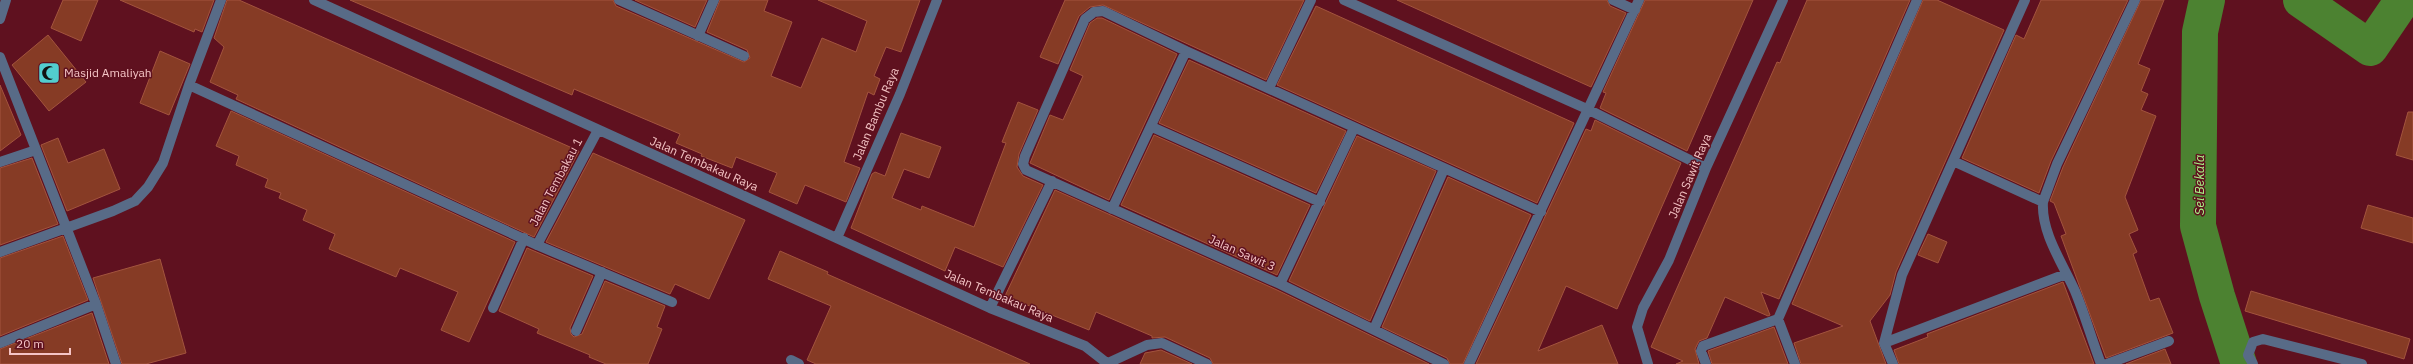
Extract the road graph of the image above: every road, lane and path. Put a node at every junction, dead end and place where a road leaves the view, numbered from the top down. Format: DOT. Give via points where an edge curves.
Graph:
graph roads {
  1 [pos="5,0"];
  2 [pos="221,0"];
  3 [pos="314,0"];
  4 [pos="619,0"];
  5 [pos="714,0"];
  6 [pos="937,0"];
  7 [pos="1311,0"];
  8 [pos="1344,0"];
  9 [pos="1613,0"];
  10 [pos="1639,0"];
  11 [pos="1783,0"];
  12 [pos="1917,0"];
  13 [pos="2025,0"];
  14 [pos="2135,0"];
  15 [pos="1635,10"];
  16 [pos="0,18"];
  17 [pos="698,36"];
  18 [pos="1186,51"];
  19 [pos="744,56"];
  20 [pos="0,57"];
  21 [pos="2,70"];
  22 [pos="189,85"];
  23 [pos="1269,88"];
  24 [pos="1587,109"];
  25 [pos="1152,127"];
  26 [pos="1354,128"];
  27 [pos="598,130"];
  28 [pos="36,150"];
  29 [pos="1953,161"];
  30 [pos="0,162"];
  31 [pos="1706,168"];
  32 [pos="1444,169"];
  33 [pos="1052,181"];
  34 [pos="1320,202"];
  35 [pos="2043,202"];
  36 [pos="1112,209"];
  37 [pos="1541,212"];
  38 [pos="66,226"];
  39 [pos="524,238"];
  40 [pos="837,238"];
  41 [pos="537,245"];
  42 [pos="0,252"];
  43 [pos="602,272"];
  44 [pos="2066,274"];
  45 [pos="1280,284"];
  46 [pos="672,302"];
  47 [pos="96,304"];
  48 [pos="493,308"];
  49 [pos="990,308"];
  50 [pos="1778,319"];
  51 [pos="1374,329"];
  52 [pos="576,331"];
  53 [pos="2169,342"];
  54 [pos="0,343"];
  55 [pos="1884,343"];
  56 [pos="116,364"];
  57 [pos="1108,364"];
  58 [pos="1207,364"];
  59 [pos="1444,364"];
  60 [pos="1469,364"];
  61 [pos="1648,364"];
  62 [pos="1706,364"];
  63 [pos="1795,364"];
  64 [pos="1893,364"];
  65 [pos="2101,364"];
  66 [pos="2107,364"];
  67 [pos="2253,364"];
  68 [pos="2362,364"];
  1 -- 16 [label="street"];
  2 -- 22 [label="street"];
  3 -- 27 [label="street, Jalan Tembakau Raya"];
  4 -- 17 [label="street"];
  5 -- 17 [label="street"];
  6 -- 40 [label="street, Jalan Bambu Raya" via="900,94"];
  7 -- 23 [label="street"];
  8 -- 24 [label="street"];
  9 -- 15 [label="street"];
  10 -- 15 [label="street"];
  11 -- 31 [label="street, Jalan Sawit Raya"];
  12 -- 50 [label="street"];
  13 -- 29 [label="street"];
  14 -- 35 [label="street" via="2057,164"];
  15 -- 24 [label="street"];
  17 -- 19 [label="street"];
  18 -- 23 [label="street"];
  18 -- 25 [label="street"];
  18 -- 33 [label="street, Jalan Sawit 3" via="1103,11 1085,19 1023,164 1026,170"];
  20 -- 21 [label="street"];
  21 -- 28 [label="street"];
  22 -- 38 [label="street" via="163,163 148,187 135,201"];
  22 -- 39 [label="street"];
  23 -- 26 [label="street"];
  24 -- 31 [label="street"];
  24 -- 37 [label="street"];
  25 -- 34 [label="street"];
  25 -- 36 [label="street"];
  26 -- 32 [label="street"];
  26 -- 34 [label="street"];
  27 -- 40 [label="street, Jalan Tembakau Raya"];
  27 -- 41 [label="street, Jalan Tembakau 1"];
  28 -- 30 [label="street"];
  28 -- 38 [label="street"];
  29 -- 35 [label="street"];
  29 -- 55 [label="street" via="1902,275"];
  31 -- 61 [label="street, Jalan Sawit Raya" via="1669,260 1637,327"];
  32 -- 37 [label="street"];
  32 -- 51 [label="street"];
  33 -- 36 [label="street, Jalan Sawit 3"];
  33 -- 49 [label="street"];
  34 -- 45 [label="street"];
  35 -- 44 [label="street" via="2042,212 2049,235"];
  36 -- 45 [label="street, Jalan Sawit 3"];
  37 -- 60 [label="street"];
  38 -- 42 [label="street"];
  38 -- 47 [label="street"];
  39 -- 41 [label="street"];
  39 -- 48 [label="street"];
  40 -- 49 [label="street, Jalan Tembakau Raya"];
  41 -- 43 [label="street"];
  43 -- 46 [label="street"];
  43 -- 52 [label="street"];
  44 -- 55 [label="street"];
  44 -- 65 [label="street" via="2075,291"];
  45 -- 51 [label="street, Jalan Sawit 3"];
  47 -- 54 [label="street"];
  47 -- 56 [label="street"];
  49 -- 57 [label="street, Jalan Tembakau Raya" via="1085,346"];
  50 -- 62 [label="street" via="1703,346 1701,351"];
  50 -- 63 [label="street"];
  51 -- 59 [label="street, Jalan Sawit 3"];
  53 -- 66 [label="street"];
  55 -- 64 [label="street"];
  57 -- 58 [label="street" via="1147,345 1162,344"];
  67 -- 68 [label="street" via="2248,355 2253,342 2263,339"];
}
